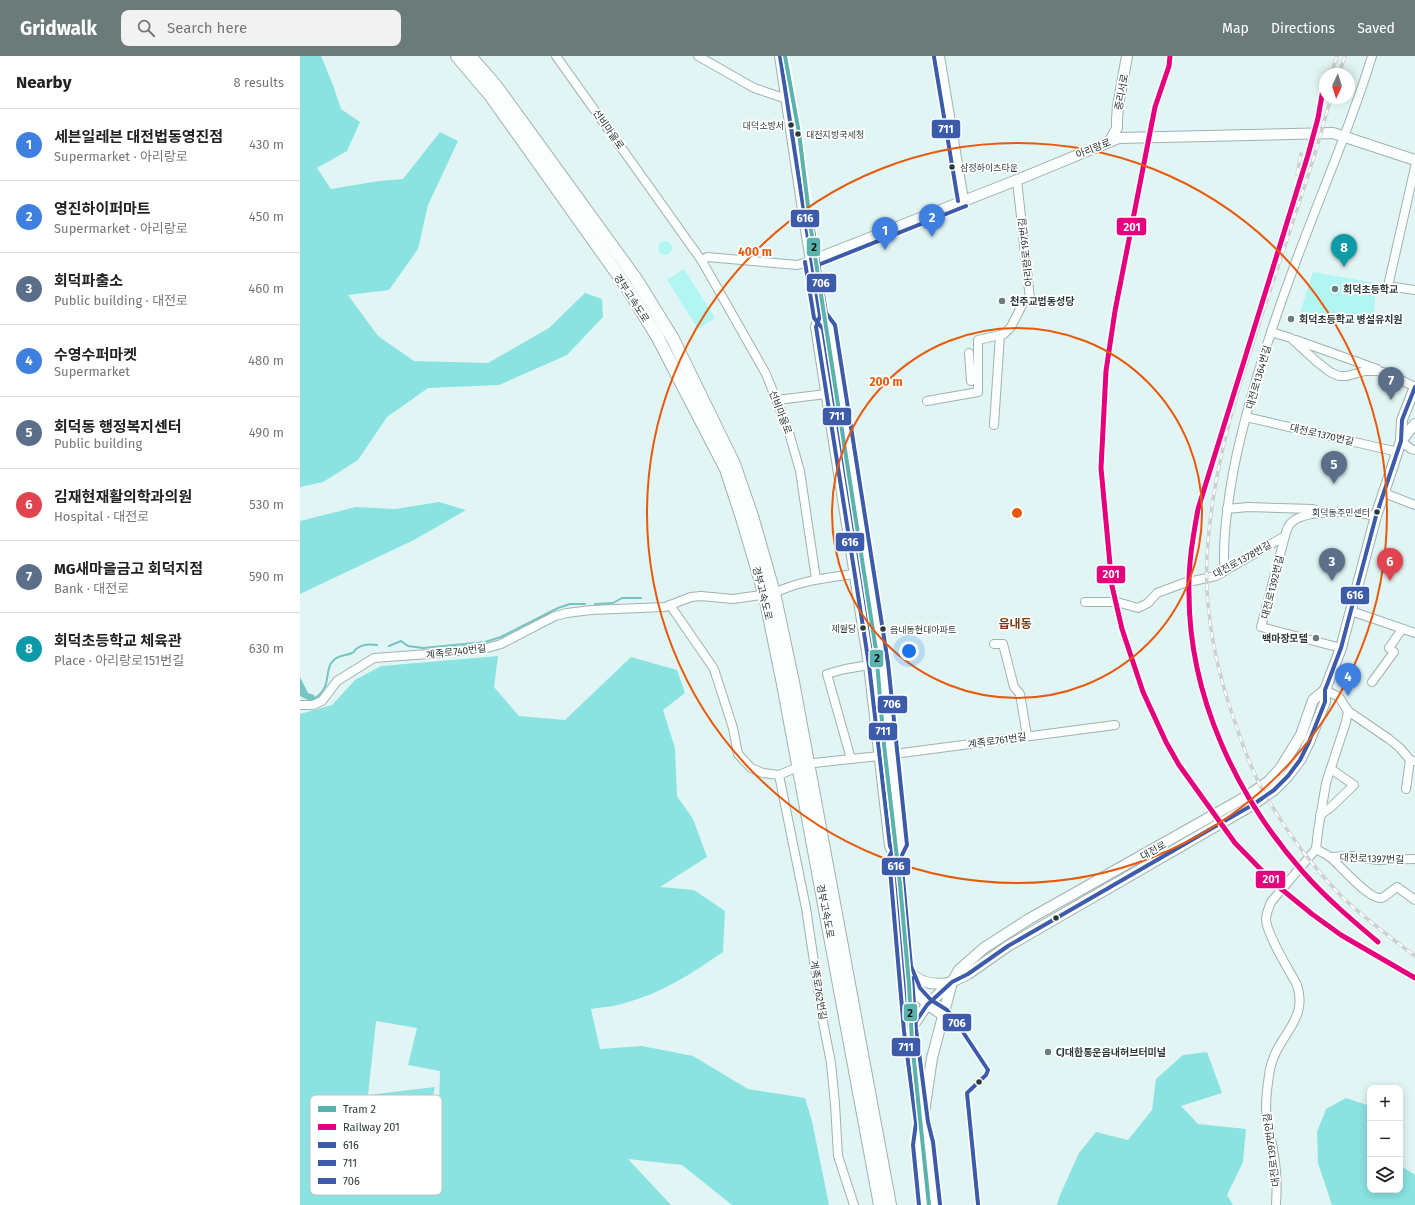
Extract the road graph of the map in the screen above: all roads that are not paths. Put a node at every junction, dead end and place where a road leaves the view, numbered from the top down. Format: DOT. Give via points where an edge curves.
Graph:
graph roads {
  1 [pos="457,56"];
  2 [pos="470,56"];
  3 [pos="556,56"];
  4 [pos="698,56"];
  5 [pos="780,56"];
  6 [pos="940,56"];
  7 [pos="1127,56"];
  8 [pos="1372,56"];
  9 [pos="787,98"];
  10 [pos="1117,128"];
  11 [pos="1343,137"];
  12 [pos="1128,138"];
  13 [pos="1110,141"];
  14 [pos="1415,160"];
  15 [pos="1415,167"];
  16 [pos="1017,180"];
  17 [pos="964,200"];
  18 [pos="702,260"];
  19 [pos="811,261"];
  20 [pos="1415,290"];
  21 [pos="820,316"];
  22 [pos="1271,332"];
  23 [pos="1000,335"];
  24 [pos="1291,338"];
  25 [pos="969,353"];
  26 [pos="1387,373"];
  27 [pos="971,381"];
  28 [pos="1415,387"];
  29 [pos="826,394"];
  30 [pos="777,400"];
  31 [pos="927,400"];
  32 [pos="1246,417"];
  33 [pos="1415,424"];
  34 [pos="994,425"];
  35 [pos="1401,441"];
  36 [pos="1415,450"];
  37 [pos="1398,452"];
  38 [pos="1384,493"];
  39 [pos="1415,506"];
  40 [pos="1227,509"];
  41 [pos="1323,513"];
  42 [pos="1376,516"];
  43 [pos="1285,536"];
  44 [pos="1225,571"];
  45 [pos="854,574"];
  46 [pos="816,579"];
  47 [pos="778,591"];
  48 [pos="761,595"];
  49 [pos="1086,602"];
  50 [pos="670,605"];
  51 [pos="1350,611"];
  52 [pos="1402,629"];
  53 [pos="1415,633"];
  54 [pos="994,644"];
  55 [pos="1341,648"];
  56 [pos="869,665"];
  57 [pos="1372,682"];
  58 [pos="1325,690"];
  59 [pos="300,705"];
  60 [pos="1348,711"];
  61 [pos="1115,725"];
  62 [pos="1027,736"];
  63 [pos="892,754"];
  64 [pos="879,756"];
  65 [pos="851,759"];
  66 [pos="1412,761"];
  67 [pos="814,763"];
  68 [pos="798,767"];
  69 [pos="1330,769"];
  70 [pos="779,775"];
  71 [pos="1406,789"];
  72 [pos="1320,815"];
  73 [pos="1316,849"];
  74 [pos="896,856"];
  75 [pos="1330,857"];
  76 [pos="1415,859"];
  77 [pos="1415,900"];
  78 [pos="905,968"];
  79 [pos="952,982"];
  80 [pos="927,1005"];
  81 [pos="943,1015"];
  82 [pos="910,1030"];
  83 [pos="922,1124"];
  84 [pos="854,1205"];
  85 [pos="880,1205"];
  86 [pos="890,1205"];
  87 [pos="925,1205"];
  88 [pos="934,1205"];
  89 [pos="1276,1205"];
  1 -- 85 [label="highway, 경부고속도로" via="490,95 626,286 657,336 726,469 760,581 774,640"];
  2 -- 86 [label="highway, 경부고속도로" via="496,86 636,279 673,339 734,464 774,593 794,682"];
  3 -- 18 [label="street, 선비마을로"];
  4 -- 9 [label="street" via="754,88"];
  5 -- 9 [label="main road"];
  6 -- 17 [label="street"];
  7 -- 10 [label="main road, 중리서로" via="1118,106"];
  8 -- 11 [label="street"];
  9 -- 19 [label="main road"];
  10 -- 12 [label="main road"];
  10 -- 13 [label="main road, 중리서로"];
  11 -- 12 [label="main road, 아리랑로" via="1333,133"];
  11 -- 14 [label="main road, 아리랑로"];
  11 -- 22 [label="street"];
  12 -- 13 [label="main road, 아리랑로"];
  13 -- 16 [label="main road, 아리랑로"];
  15 -- 20 [label="street" via="1388,286"];
  16 -- 17 [label="main road, 아리랑로"];
  16 -- 23 [label="street, 아리랑로197번길" via="1030,299 1024,301 1011,327"];
  17 -- 19 [label="main road, 아리랑로"];
  18 -- 19 [label="street" via="708,257 797,265"];
  18 -- 30 [label="street, 선비마을로" via="766,374"];
  19 -- 21 [label="main road"];
  21 -- 29 [label="main road" via="816,327"];
  21 -- 63 [label="main road" via="829,326 882,664"];
  22 -- 24 [label="street, 대전로1364번길"];
  22 -- 32 [label="street, 대전로1364번길"];
  23 -- 31 [label="street" via="978,340 978,392"];
  23 -- 34 [label="street"];
  24 -- 26 [label="street"];
  24 -- 26 [label="street, 대전로1364번길" via="1316,361 1339,376 1365,371"];
  25 -- 27 [label="street"];
  26 -- 28 [label="street, 대전로1364번길"];
  28 -- 35 [label="main road, 대전로" via="1402,420"];
  29 -- 30 [label="street"];
  29 -- 45 [label="main road"];
  30 -- 46 [label="street, 선비마을로" via="800,471"];
  32 -- 37 [label="street, 대전로1370번길"];
  32 -- 40 [label="street, 대전로1364번길" via="1234,465"];
  33 -- 35 [label="main road, 대전로"];
  35 -- 36 [label="street"];
  35 -- 37 [label="main road, 대전로"];
  37 -- 38 [label="main road, 대전로"];
  38 -- 39 [label="street"];
  38 -- 42 [label="main road, 대전로"];
  40 -- 41 [label="street, 대전로1378번길" via="1313,509"];
  40 -- 44 [label="street, 대전로1364번길"];
  41 -- 42 [label="street, 대전로1378번길" via="1363,513"];
  41 -- 43 [label="street, 대전로1378번길" via="1291,522"];
  42 -- 51 [label="main road, 대전로"];
  43 -- 44 [label="street, 대전로1378번길"];
  43 -- 55 [label="street, 대전로1392번길" via="1261,627"];
  44 -- 49 [label="street, 대전로1378번길" via="1157,593 1148,603 1138,608 1117,602"];
  45 -- 46 [label="street"];
  45 -- 56 [label="main road"];
  46 -- 47 [label="street"];
  48 -- 50 [label="street, 계족로740번길" via="733,599 691,597"];
  50 -- 59 [label="street, 계족로740번길" via="567,613 501,644 486,648 374,658 337,681 322,701 313,705"];
  50 -- 70 [label="street" via="714,669 733,728 738,754 751,768"];
  51 -- 52 [label="street"];
  51 -- 55 [label="main road, 대전로"];
  52 -- 53 [label="street"];
  52 -- 57 [label="street" via="1390,648 1394,652"];
  54 -- 62 [label="street" via="1002,644 1014,687 1020,694"];
  55 -- 58 [label="main road, 대전로"];
  56 -- 64 [label="main road"];
  56 -- 65 [label="street" via="828,674"];
  58 -- 60 [label="street" via="1339,697"];
  58 -- 79 [label="main road, 대전로" via="1312,700 1301,735 1280,769 1269,781 1249,795 1007,933 969,960"];
  60 -- 66 [label="street" via="1389,739"];
  60 -- 69 [label="street"];
  61 -- 62 [label="street, 계족로761번길"];
  62 -- 63 [label="street, 계족로761번길"];
  63 -- 64 [label="street, 계족로761번길"];
  63 -- 74 [label="main road" via="901,846"];
  64 -- 65 [label="street"];
  64 -- 74 [label="main road" via="890,846"];
  65 -- 67 [label="street"];
  66 -- 71 [label="street"];
  68 -- 70 [label="street"];
  69 -- 72 [label="street"];
  69 -- 72 [label="street" via="1354,785"];
  70 -- 84 [label="street, 계족로762번길" via="806,908 831,1063 838,1156"];
  72 -- 73 [label="street"];
  73 -- 75 [label="street"];
  73 -- 89 [label="street, 대전로1397번안길" via="1271,902 1267,911 1268,930 1300,993 1299,1013 1280,1043 1270,1068 1266,1107 1274,1158"];
  74 -- 78 [label="main road"];
  75 -- 76 [label="street, 대전로1397번길"];
  75 -- 77 [label="street" via="1374,896 1384,898 1397,887"];
  78 -- 79 [label="main road" via="914,978 923,982 939,985"];
  78 -- 80 [label="main road" via="914,992"];
  78 -- 82 [label="main road"];
  79 -- 80 [label="main road, 대전로"];
  79 -- 81 [label="main road"];
  80 -- 81 [label="main road"];
  80 -- 82 [label="main road, 대전로"];
  81 -- 83 [label="main road" via="932,1058"];
  82 -- 83 [label="main road"];
  83 -- 87 [label="main road" via="919,1145"];
  83 -- 88 [label="main road" via="927,1143"];
}
